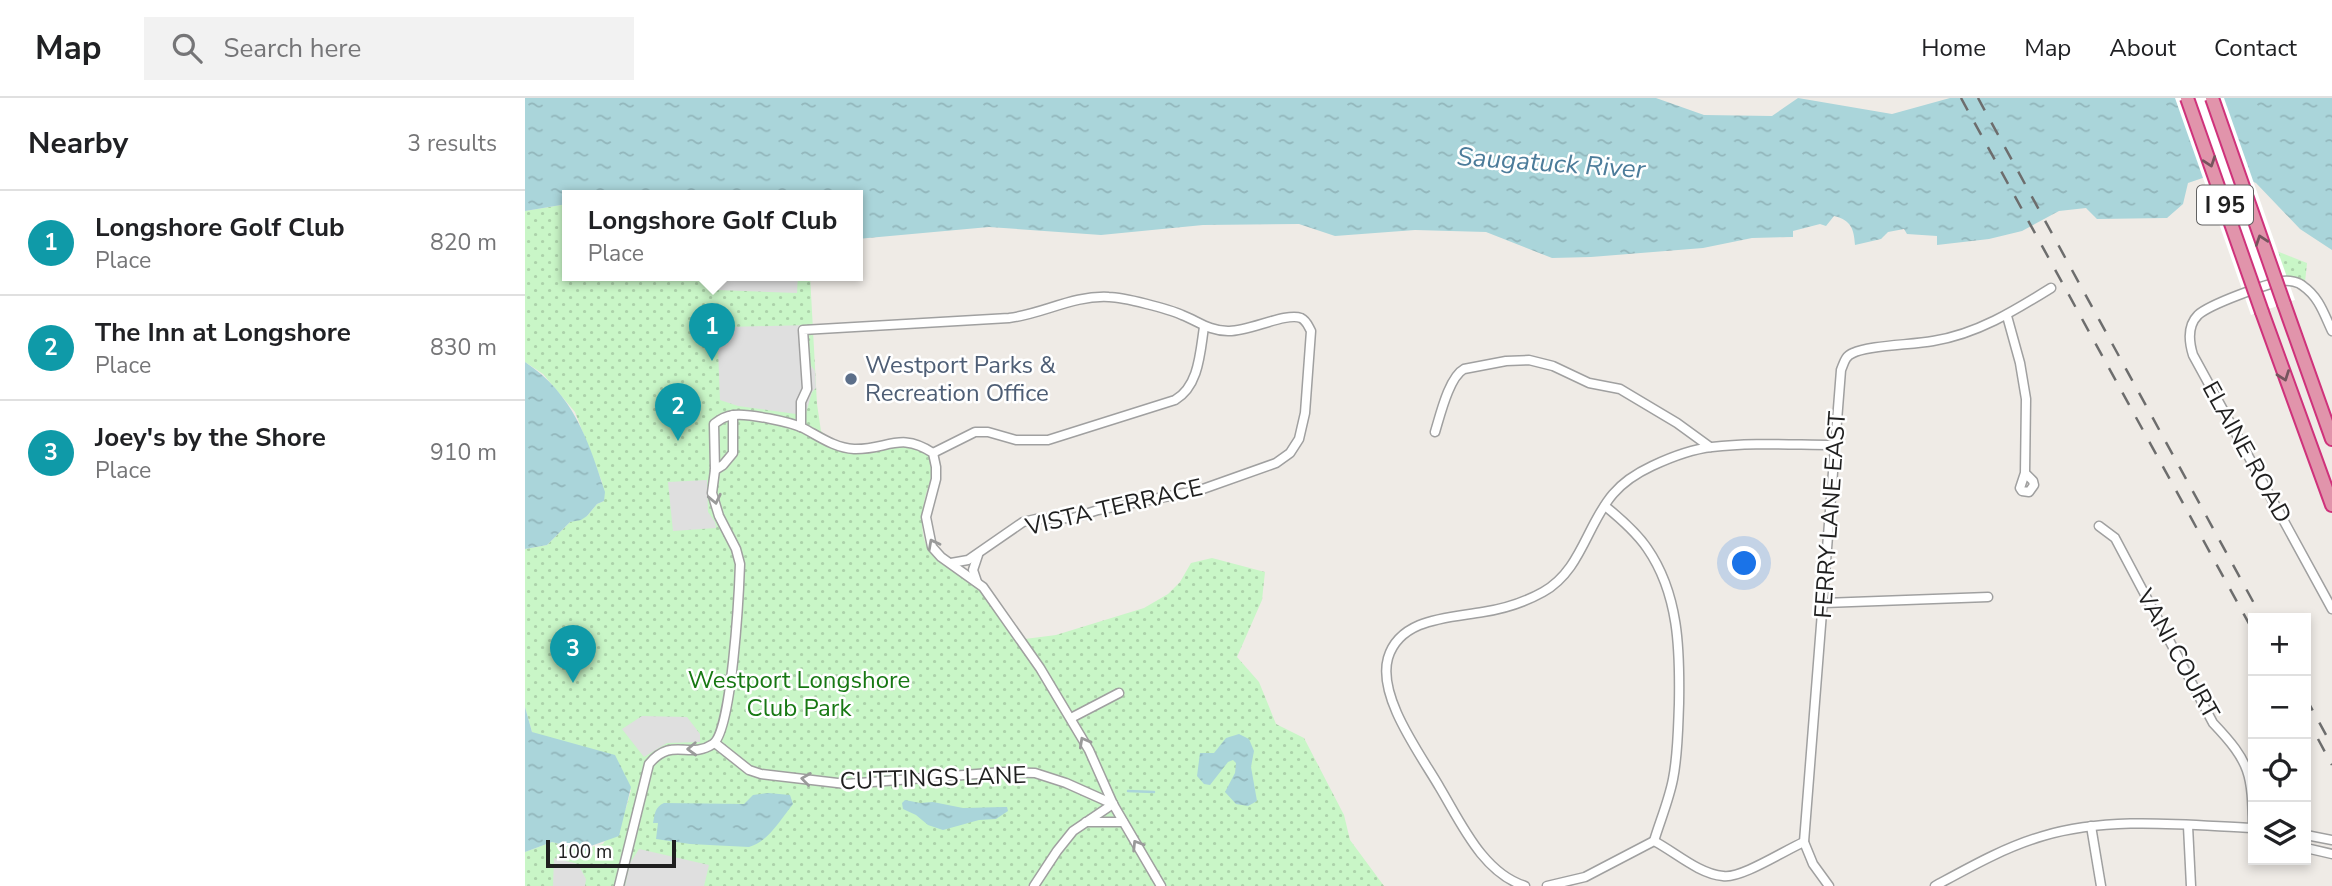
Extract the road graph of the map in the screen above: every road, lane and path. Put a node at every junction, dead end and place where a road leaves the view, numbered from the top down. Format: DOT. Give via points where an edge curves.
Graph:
graph roads {
  1 [pos="2187,98"];
  2 [pos="2212,98"];
  3 [pos="2051,288"];
  4 [pos="2007,316"];
  5 [pos="1204,327"];
  6 [pos="2332,331"];
  7 [pos="733,415"];
  8 [pos="801,427"];
  9 [pos="1436,432"];
  10 [pos="2332,439"];
  11 [pos="1835,445"];
  12 [pos="1710,447"];
  13 [pos="933,453"];
  14 [pos="715,470"];
  15 [pos="2025,472"];
  16 [pos="2332,505"];
  17 [pos="1605,506"];
  18 [pos="2099,526"];
  19 [pos="980,552"];
  20 [pos="951,563"];
  21 [pos="977,582"];
  22 [pos="1987,597"];
  23 [pos="1823,603"];
  24 [pos="2332,610"];
  25 [pos="1119,694"];
  26 [pos="1071,718"];
  27 [pos="715,743"];
  28 [pos="2252,802"];
  29 [pos="1113,804"];
  30 [pos="1086,822"];
  31 [pos="1123,822"];
  32 [pos="2188,825"];
  33 [pos="2091,826"];
  34 [pos="2248,828"];
  35 [pos="2311,836"];
  36 [pos="2332,840"];
  37 [pos="1654,841"];
  38 [pos="1804,842"];
  39 [pos="2311,849"];
  40 [pos="2332,854"];
  41 [pos="619,886"];
  42 [pos="1034,886"];
  43 [pos="1161,886"];
  44 [pos="1525,886"];
  45 [pos="1548,886"];
  46 [pos="1829,886"];
  47 [pos="1935,886"];
  48 [pos="2101,886"];
  49 [pos="2191,886"];
  1 -- 16 [label="highway, I 95, one-way, bridge"];
  10 -- 2 [label="highway, I 95, one-way, bridge"];
  3 -- 4 [label="street, FERRY LANE EAST"];
  4 -- 11 [label="street, FERRY LANE EAST" via="1937,341 1852,353 1841,370"];
  4 -- 15 [label="street" via="2026,399"];
  5 -- 8 [label="street" via="1182,314 1110,297 1076,299 1009,318 803,330 807,389 801,402"];
  5 -- 13 [label="street" via="1193,381 1175,400 1048,440 975,432"];
  5 -- 19 [label="street, VISTA TERRACE" via="1249,329 1299,317 1306,322 1311,331 1305,413 1299,439 1290,453 1276,463 1200,490 1073,518 1023,522"];
  6 -- 24 [label="street, ELAINE ROAD" via="2318,300 2302,284 2286,280 2197,315 2189,343"];
  7 -- 8 [label="street"];
  7 -- 14 [label="street" via="733,453"];
  7 -- 14 [label="street" via="714,424"];
  8 -- 13 [label="street" via="853,449 908,442"];
  9 -- 12 [label="street" via="1458,373 1506,361 1533,360 1589,383 1620,389"];
  11 -- 12 [label="street"];
  11 -- 23 [label="street, FERRY LANE EAST"];
  12 -- 17 [label="street" via="1629,478"];
  20 -- 13 [label="street, one-way" via="932,547 927,534 929,497 936,479"];
  14 -- 27 [label="street, one-way" via="714,502 740,565 728,698 722,732"];
  17 -- 37 [label="street" via="1648,549 1677,626 1678,744 1673,781"];
  17 -- 44 [label="street" via="1576,559 1563,577 1544,591 1486,612 1417,626 1399,638 1388,657 1386,679 1391,698 1466,832 1489,862 1512,882"];
  18 -- 28 [label="street, VANI COURT" via="2115,538 2213,723 2244,759"];
  19 -- 20 [label="street, VISTA TERRACE"];
  19 -- 21 [label="street" via="973,570"];
  20 -- 21 [label="street"];
  21 -- 26 [label="street"];
  22 -- 23 [label="street"];
  23 -- 38 [label="street, FERRY LANE EAST"];
  25 -- 26 [label="street"];
  29 -- 26 [label="street, one-way"];
  29 -- 27 [label="street, CUTTINGS LANE, one-way" via="1035,774 1003,772 846,784 761,774"];
  27 -- 41 [label="street, one-way" via="694,750 669,749 649,764"];
  29 -- 30 [label="street"];
  29 -- 31 [label="street"];
  30 -- 31 [label="street"];
  30 -- 42 [label="street" via="1057,850"];
  43 -- 31 [label="street, one-way"];
  32 -- 33 [label="street"];
  32 -- 34 [label="street"];
  32 -- 49 [label="street"];
  33 -- 47 [label="street" via="2021,843"];
  33 -- 48 [label="street"];
  35 -- 36 [label="street"];
  37 -- 38 [label="street" via="1724,877"];
  37 -- 45 [label="street" via="1585,877"];
  38 -- 46 [label="street"];
  39 -- 40 [label="street"];
}
